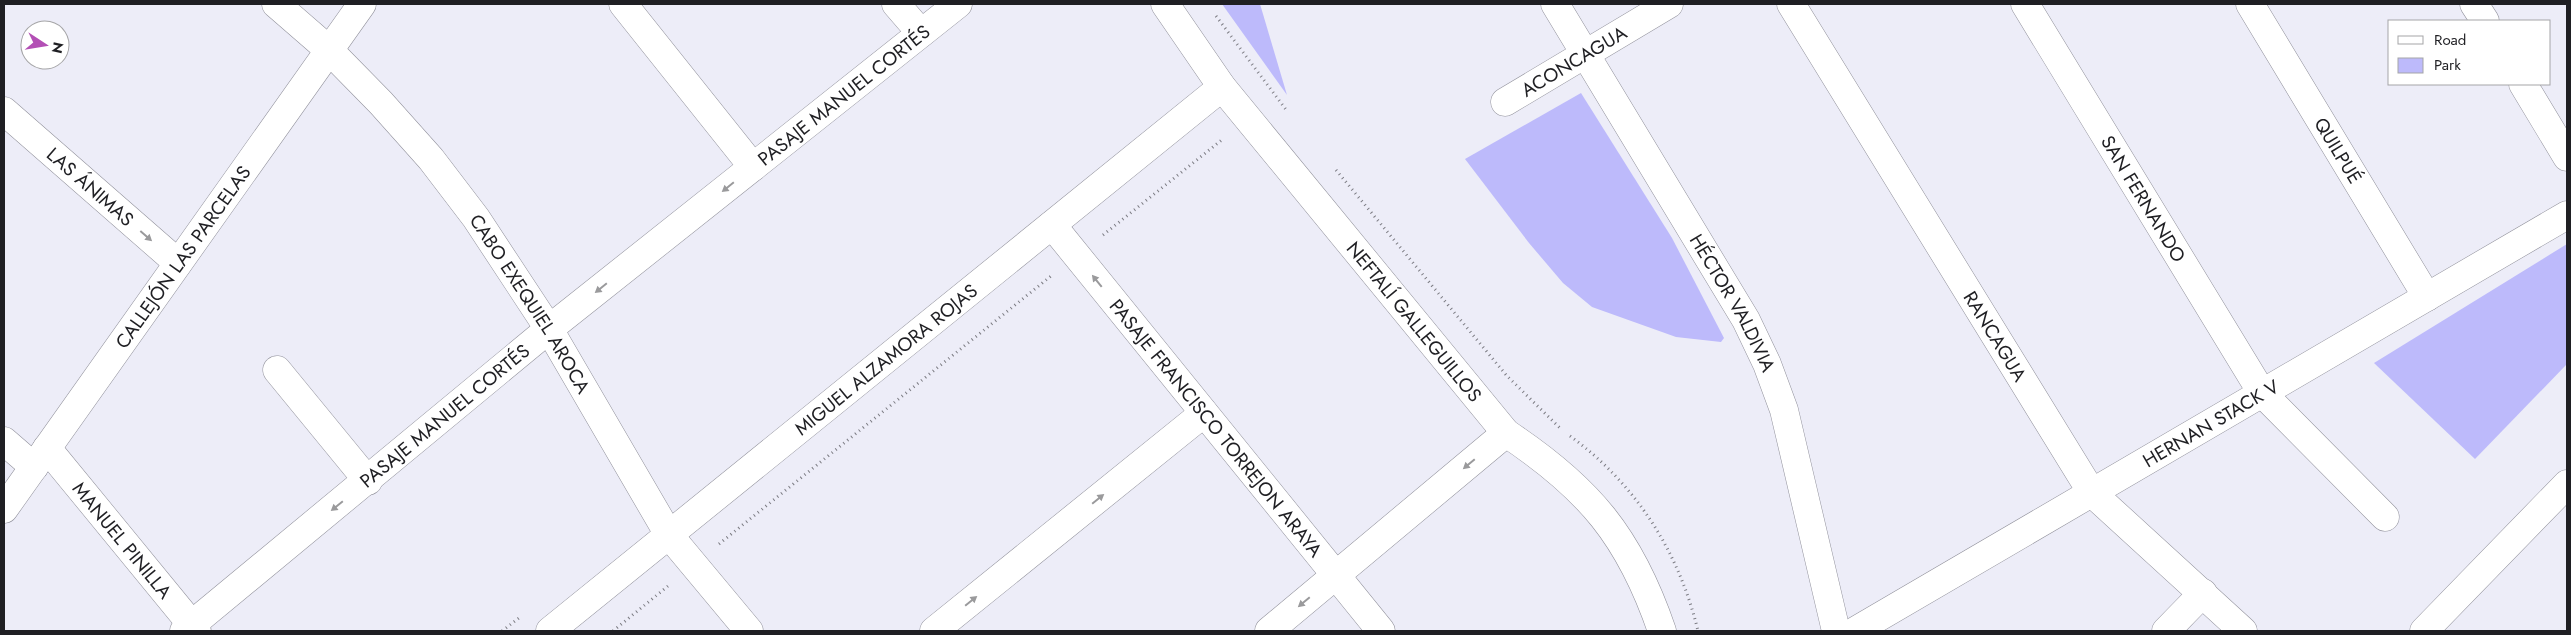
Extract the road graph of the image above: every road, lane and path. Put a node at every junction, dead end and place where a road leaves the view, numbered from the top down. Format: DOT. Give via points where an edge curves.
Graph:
graph roads {
  1 [pos="276,4"];
  2 [pos="362,4"];
  3 [pos="623,4"];
  4 [pos="896,4"];
  5 [pos="958,4"];
  6 [pos="1165,4"];
  7 [pos="1554,4"];
  8 [pos="1669,4"];
  9 [pos="1791,4"];
  10 [pos="2025,4"];
  11 [pos="2250,4"];
  12 [pos="2474,4"];
  13 [pos="1211,9"];
  14 [pos="2484,20"];
  15 [pos="921,33"];
  16 [pos="329,50"];
  17 [pos="1585,55"];
  18 [pos="2524,85"];
  19 [pos="1222,87"];
  20 [pos="1277,97"];
  21 [pos="1506,102"];
  22 [pos="4,112"];
  23 [pos="1289,113"];
  24 [pos="1248,119"];
  25 [pos="2567,157"];
  26 [pos="1332,166"];
  27 [pos="753,167"];
  28 [pos="2567,215"];
  29 [pos="1052,225"];
  30 [pos="1076,256"];
  31 [pos="178,263"];
  32 [pos="2427,297"];
  33 [pos="549,329"];
  34 [pos="277,370"];
  35 [pos="2262,393"];
  36 [pos="1204,413"];
  37 [pos="1506,433"];
  38 [pos="4,441"];
  39 [pos="41,457"];
  40 [pos="368,481"];
  41 [pos="2567,484"];
  42 [pos="2092,493"];
  43 [pos="4,509"];
  44 [pos="2385,517"];
  45 [pos="669,535"];
  46 [pos="694,564"];
  47 [pos="1336,576"];
  48 [pos="2203,594"];
  49 [pos="190,629"];
  50 [pos="550,631"];
  51 [pos="613,631"];
  52 [pos="749,631"];
  53 [pos="934,631"];
  54 [pos="1269,631"];
  55 [pos="1381,631"];
  56 [pos="1662,631"];
  57 [pos="1698,631"];
  58 [pos="1836,631"];
  59 [pos="1855,631"];
  60 [pos="2166,631"];
  61 [pos="2243,631"];
  62 [pos="2424,631"];
  1 -- 16 [label="street, CABO EXEQUIEL AROCA"];
  2 -- 16 [label="street, CALLEJÓN LAS PARCELAS"];
  3 -- 27 [label="street, PASAJE MANUEL CORTÉS"];
  4 -- 15 [label="street"];
  5 -- 15 [label="street, PASAJE MANUEL CORTÉS"];
  6 -- 19 [label="street, NEFTALÍ GALLEGUILLOS"];
  7 -- 17 [label="street, HÉCTOR VALDIVIA"];
  8 -- 17 [label="street, ACONCAGUA"];
  9 -- 42 [label="street, RANCAGUA"];
  10 -- 35 [label="street, SAN FERNANDO"];
  11 -- 32 [label="street, QUILPUÉ"];
  12 -- 14 [label="street"];
  13 -- 20 [label="path"];
  15 -- 27 [label="street, PASAJE MANUEL CORTÉS"];
  16 -- 31 [label="street, CALLEJÓN LAS PARCELAS"];
  16 -- 33 [label="street, CABO EXEQUIEL AROCA" via="431,159 482,226"];
  17 -- 21 [label="street, ACONCAGUA"];
  17 -- 58 [label="street, HÉCTOR VALDIVIA" via="1746,320 1767,364 1797,458"];
  18 -- 25 [label="street"];
  19 -- 24 [label="street, NEFTALÍ GALLEGUILLOS"];
  19 -- 29 [label="street, MIGUEL ALZAMORA ROJAS"];
  20 -- 23 [label="path"];
  20 -- 24 [label="path"];
  22 -- 31 [label="street, LAS ÁNIMAS, one-way"];
  24 -- 30 [label="path"];
  24 -- 37 [label="street, NEFTALÍ GALLEGUILLOS"];
  26 -- 57 [label="path" via="1507,376 1535,406 1590,450 1632,494 1658,530 1678,570"];
  27 -- 33 [label="street, PASAJE MANUEL CORTÉS, one-way"];
  28 -- 32 [label="street, HERNAN STACK V"];
  29 -- 30 [label="street, PASAJE FRANCISCO TORREJON ARAYA"];
  29 -- 45 [label="street, MIGUEL ALZAMORA ROJAS"];
  36 -- 30 [label="street, PASAJE FRANCISCO TORREJON ARAYA, one-way"];
  30 -- 46 [label="path"];
  31 -- 39 [label="street, CALLEJÓN LAS PARCELAS"];
  32 -- 35 [label="street, HERNAN STACK V"];
  33 -- 40 [label="street, PASAJE MANUEL CORTÉS"];
  33 -- 45 [label="street, CABO EXEQUIEL AROCA"];
  34 -- 40 [label="street"];
  35 -- 42 [label="street, HERNAN STACK V"];
  35 -- 44 [label="street, SAN FERNANDO"];
  36 -- 47 [label="street, PASAJE FRANCISCO TORREJON ARAYA"];
  53 -- 36 [label="street, one-way"];
  37 -- 47 [label="street, one-way"];
  37 -- 56 [label="street, NEFTALÍ GALLEGUILLOS" via="1543,457 1576,485 1605,518 1649,593"];
  38 -- 39 [label="street, MANUEL PINILLA"];
  39 -- 43 [label="street, CALLEJÓN LAS PARCELAS"];
  39 -- 49 [label="street, MANUEL PINILLA"];
  40 -- 49 [label="street, PASAJE MANUEL CORTÉS, one-way"];
  41 -- 62 [label="street"];
  42 -- 48 [label="street, RANCAGUA"];
  42 -- 59 [label="street, HERNAN STACK V"];
  45 -- 46 [label="street, CABO EXEQUIEL AROCA"];
  45 -- 50 [label="street, MIGUEL ALZAMORA ROJAS"];
  46 -- 51 [label="path"];
  46 -- 52 [label="street, CABO EXEQUIEL AROCA"];
  47 -- 54 [label="street, one-way"];
  47 -- 55 [label="street, PASAJE FRANCISCO TORREJON ARAYA"];
  48 -- 60 [label="street"];
  48 -- 61 [label="street, RANCAGUA"];
}
